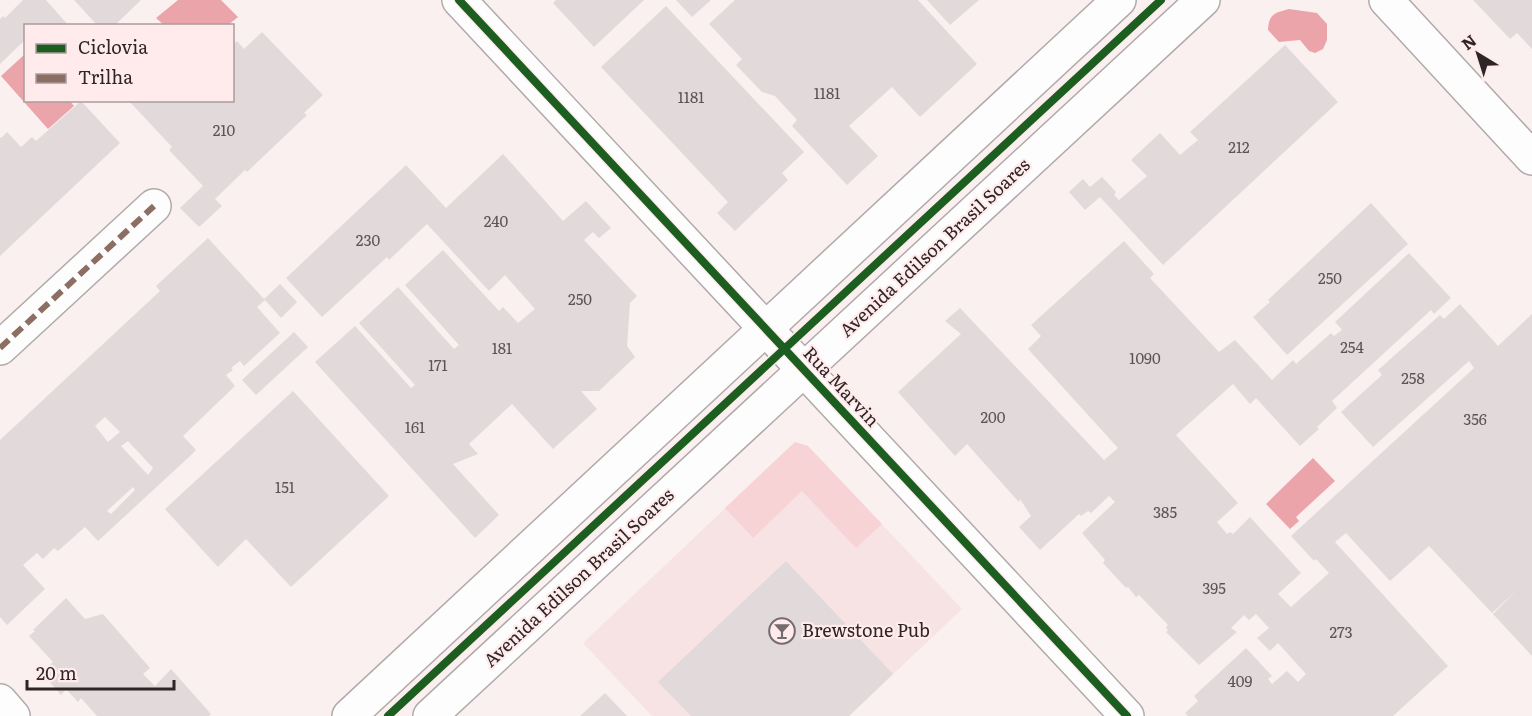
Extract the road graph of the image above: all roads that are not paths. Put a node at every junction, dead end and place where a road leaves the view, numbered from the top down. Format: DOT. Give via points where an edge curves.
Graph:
graph roads {
  1 [pos="459,0"];
  2 [pos="1119,0"];
  3 [pos="1203,0"];
  4 [pos="1386,0"];
  5 [pos="1532,158"];
  6 [pos="154,206"];
  7 [pos="766,328"];
  8 [pos="0,348"];
  9 [pos="804,369"];
  10 [pos="0,701"];
  11 [pos="13,716"];
  12 [pos="349,716"];
  13 [pos="430,716"];
  14 [pos="1127,716"];
  1 -- 7 [label="main road, Rua Marvin"];
  2 -- 7 [label="main road"];
  3 -- 9 [label="main road, Avenida Edilson Brasil Soares"];
  4 -- 5 [label="main road"];
  6 -- 8 [label="main road"];
  7 -- 9 [label="main road, Rua Marvin"];
  7 -- 12 [label="main road"];
  9 -- 13 [label="main road, Avenida Edilson Brasil Soares"];
  9 -- 14 [label="main road, Rua Marvin"];
  10 -- 11 [label="main road"];
}
